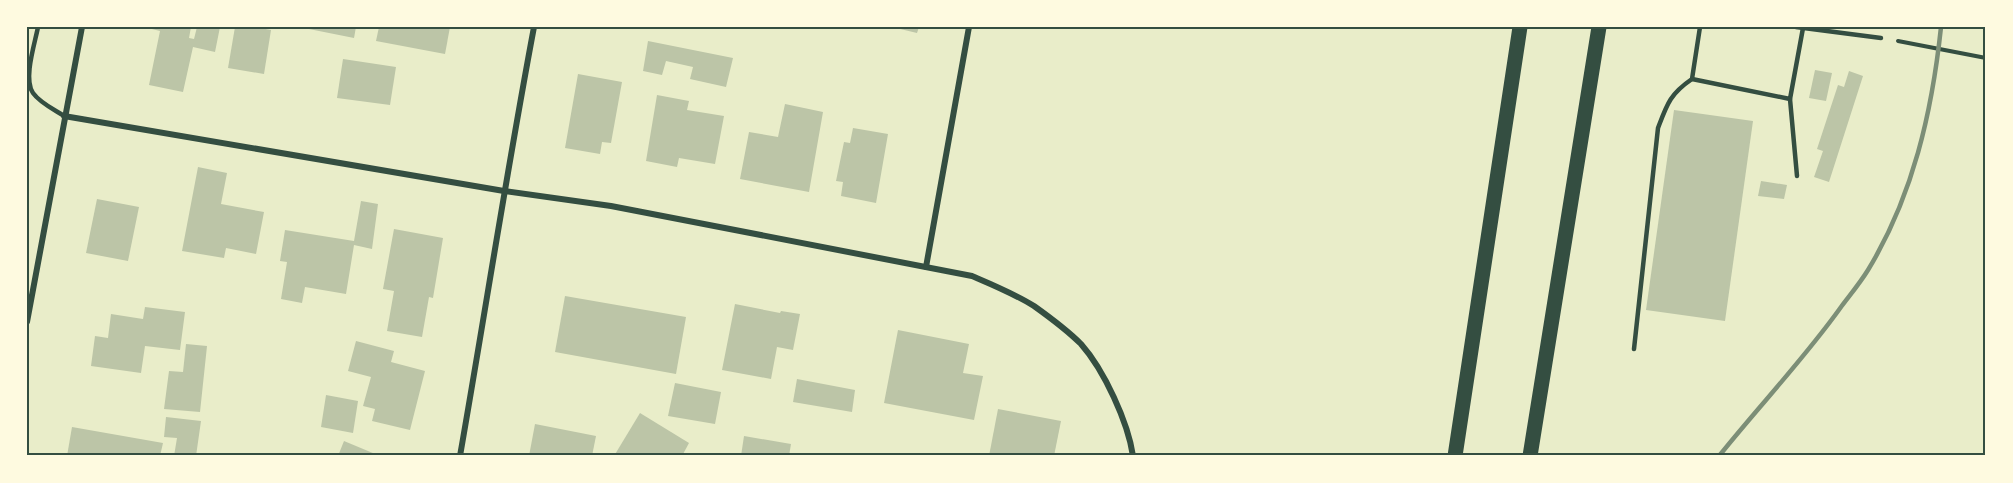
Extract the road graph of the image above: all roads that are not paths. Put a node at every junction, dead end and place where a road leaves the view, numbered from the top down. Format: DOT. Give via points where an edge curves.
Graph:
graph roads {
  1 [pos="38,27"];
  2 [pos="82,27"];
  3 [pos="534,27"];
  4 [pos="969,27"];
  5 [pos="1520,27"];
  6 [pos="1599,27"];
  7 [pos="1700,27"];
  8 [pos="1796,27"];
  9 [pos="1803,28"];
  10 [pos="1881,38"];
  11 [pos="1692,79"];
  12 [pos="1790,99"];
  13 [pos="64,116"];
  14 [pos="1797,176"];
  15 [pos="504,191"];
  16 [pos="926,267"];
  17 [pos="27,322"];
  18 [pos="1634,349"];
  19 [pos="460,456"];
  20 [pos="1133,456"];
  21 [pos="1455,456"];
  22 [pos="1530,456"];
  1 -- 13 [label="lane" via="30,85 33,93"];
  2 -- 13 [label="street"];
  3 -- 15 [label="street"];
  4 -- 16 [label="street"];
  5 -- 21 [label="main road"];
  6 -- 22 [label="main road"];
  7 -- 11 [label="lane"];
  8 -- 9 [label="lane"];
  9 -- 10 [label="lane"];
  9 -- 12 [label="lane"];
  11 -- 12 [label="lane"];
  11 -- 18 [label="lane" via="1668,100 1658,128"];
  12 -- 14 [label="lane"];
  13 -- 15 [label="street"];
  13 -- 17 [label="street"];
  15 -- 16 [label="street" via="611,206"];
  15 -- 19 [label="street"];
  16 -- 20 [label="street" via="972,276 1006,291 1035,307 1081,345 1112,390"];
}
